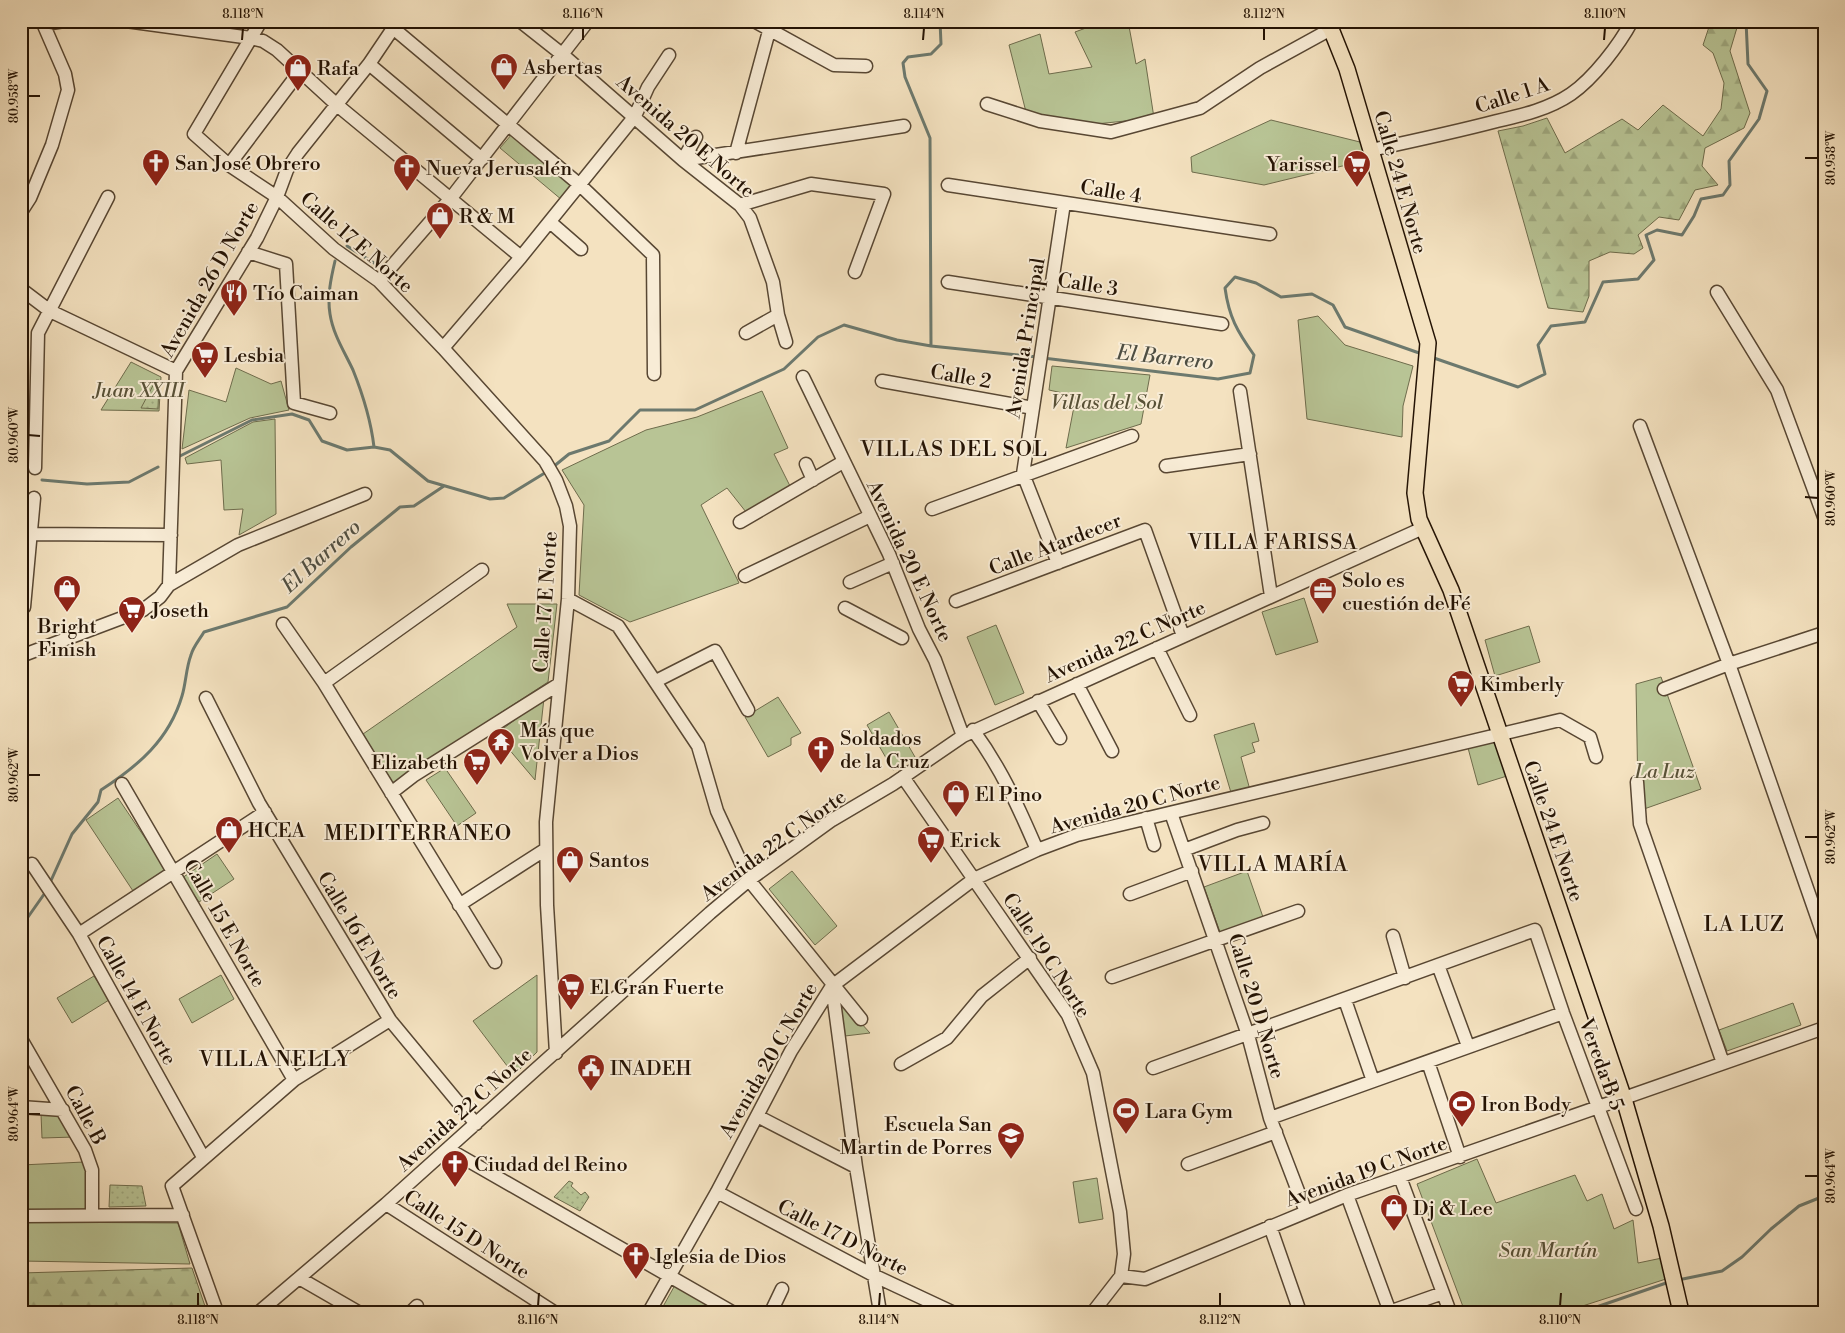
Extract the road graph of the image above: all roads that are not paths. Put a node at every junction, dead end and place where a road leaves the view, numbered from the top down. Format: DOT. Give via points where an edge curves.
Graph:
graph roads {
  1 [pos="64,21"];
  2 [pos="126,21"];
  3 [pos="261,21"];
  4 [pos="520,21"];
  5 [pos="588,21"];
  6 [pos="754,21"];
  7 [pos="1632,21"];
  8 [pos="44,23"];
  9 [pos="396,24"];
  10 [pos="1328,25"];
  11 [pos="769,32"];
  12 [pos="251,38"];
  13 [pos="563,55"];
  14 [pos="669,55"];
  15 [pos="369,64"];
  16 [pos="866,66"];
  17 [pos="300,71"];
  18 [pos="988,104"];
  19 [pos="337,105"];
  20 [pos="635,116"];
  21 [pos="510,125"];
  22 [pos="904,126"];
  23 [pos="696,137"];
  24 [pos="1371,150"];
  25 [pos="736,153"];
  26 [pos="482,159"];
  27 [pos="683,160"];
  28 [pos="229,165"];
  29 [pos="580,185"];
  30 [pos="948,185"];
  31 [pos="108,197"];
  32 [pos="277,197"];
  33 [pos="451,198"];
  34 [pos="1064,203"];
  35 [pos="740,205"];
  36 [pos="21,212"];
  37 [pos="550,222"];
  38 [pos="1270,234"];
  39 [pos="581,248"];
  40 [pos="248,252"];
  41 [pos="521,257"];
  42 [pos="855,272"];
  43 [pos="380,281"];
  44 [pos="948,282"];
  45 [pos="21,289"];
  46 [pos="1717,292"];
  47 [pos="1051,297"];
  48 [pos="50,311"];
  49 [pos="778,315"];
  50 [pos="1222,324"];
  51 [pos="746,332"];
  52 [pos="786,342"];
  53 [pos="443,348"];
  54 [pos="176,370"];
  55 [pos="654,374"];
  56 [pos="803,377"];
  57 [pos="882,381"];
  58 [pos="1240,391"];
  59 [pos="1033,408"];
  60 [pos="330,413"];
  61 [pos="1640,426"];
  62 [pos="1132,436"];
  63 [pos="1250,454"];
  64 [pos="844,462"];
  65 [pos="806,464"];
  66 [pos="1166,466"];
  67 [pos="34,468"];
  68 [pos="1023,474"];
  69 [pos="813,480"];
  70 [pos="365,494"];
  71 [pos="34,498"];
  72 [pos="932,509"];
  73 [pos="870,516"];
  74 [pos="1824,517"];
  75 [pos="740,522"];
  76 [pos="1423,528"];
  77 [pos="30,534"];
  78 [pos="171,536"];
  79 [pos="893,563"];
  80 [pos="1058,563"];
  81 [pos="482,570"];
  82 [pos="745,576"];
  83 [pos="850,582"];
  84 [pos="169,585"];
  85 [pos="1271,596"];
  86 [pos="568,598"];
  87 [pos="956,601"];
  88 [pos="24,607"];
  89 [pos="845,608"];
  90 [pos="283,624"];
  91 [pos="1824,632"];
  92 [pos="1183,636"];
  93 [pos="902,638"];
  94 [pos="1157,648"];
  95 [pos="21,656"];
  96 [pos="1729,664"];
  97 [pos="656,681"];
  98 [pos="324,683"];
  99 [pos="559,684"];
  100 [pos="1077,684"];
  101 [pos="1664,689"];
  102 [pos="206,698"];
  103 [pos="1038,701"];
  104 [pos="748,710"];
  105 [pos="1190,715"];
  106 [pos="968,733"];
  107 [pos="1501,734"];
  108 [pos="1060,738"];
  109 [pos="1112,751"];
  110 [pos="1596,757"];
  111 [pos="903,777"];
  112 [pos="1637,782"];
  113 [pos="122,784"];
  114 [pos="391,793"];
  115 [pos="264,812"];
  116 [pos="1171,813"];
  117 [pos="1146,818"];
  118 [pos="1263,823"];
  119 [pos="1154,845"];
  120 [pos="546,850"];
  121 [pos="1037,850"];
  122 [pos="1184,850"];
  123 [pos="32,864"];
  124 [pos="1192,871"];
  125 [pos="175,872"];
  126 [pos="974,879"];
  127 [pos="749,880"];
  128 [pos="1130,894"];
  129 [pos="459,905"];
  130 [pos="1298,911"];
  131 [pos="79,934"];
  132 [pos="1392,936"];
  133 [pos="1824,937"];
  134 [pos="1218,941"];
  135 [pos="1030,958"];
  136 [pos="495,962"];
  137 [pos="1438,966"];
  138 [pos="1112,977"];
  139 [pos="1404,978"];
  140 [pos="832,986"];
  141 [pos="1345,1000"];
  142 [pos="1563,1013"];
  143 [pos="390,1020"];
  144 [pos="861,1020"];
  145 [pos="1824,1028"];
  146 [pos="1248,1035"];
  147 [pos="21,1039"];
  148 [pos="1468,1046"];
  149 [pos="556,1053"];
  150 [pos="1428,1062"];
  151 [pos="901,1064"];
  152 [pos="1723,1064"];
  153 [pos="1153,1068"];
  154 [pos="294,1080"];
  155 [pos="1373,1081"];
  156 [pos="1624,1099"];
  157 [pos="21,1107"];
  158 [pos="1597,1108"];
  159 [pos="62,1110"];
  160 [pos="757,1116"];
  161 [pos="1270,1118"];
  162 [pos="476,1124"];
  163 [pos="1276,1132"];
  164 [pos="448,1149"];
  165 [pos="203,1157"];
  166 [pos="1460,1158"];
  167 [pos="1188,1164"];
  168 [pos="856,1167"];
  169 [pos="1400,1177"];
  170 [pos="717,1192"];
  171 [pos="1347,1195"];
  172 [pos="386,1204"];
  173 [pos="1636,1209"];
  174 [pos="1306,1212"];
  175 [pos="182,1215"];
  176 [pos="21,1216"];
  177 [pos="92,1216"];
  178 [pos="1270,1226"];
  179 [pos="668,1275"];
  180 [pos="875,1276"];
  181 [pos="1121,1276"];
  182 [pos="299,1278"];
  183 [pos="782,1290"];
  184 [pos="1442,1293"];
  185 [pos="217,1312"];
  186 [pos="259,1312"];
  187 [pos="358,1312"];
  188 [pos="554,1312"];
  189 [pos="649,1312"];
  190 [pos="732,1312"];
  191 [pos="772,1312"];
  192 [pos="880,1312"];
  193 [pos="952,1312"];
  194 [pos="1093,1312"];
  195 [pos="1300,1312"];
  196 [pos="1389,1312"];
  197 [pos="1450,1312"];
  198 [pos="1681,1312"];
  1 -- 8 [label="street"];
  2 -- 12 [label="street"];
  3 -- 12 [label="street"];
  4 -- 13 [label="street, Avenida 20 E Norte"];
  5 -- 13 [label="street"];
  6 -- 11 [label="street"];
  7 -- 24 [label="street, Calle 1 A" via="1604,61 1573,93 1559,102 1476,127"];
  8 -- 36 [label="street" via="65,74 68,90 52,145"];
  9 -- 15 [label="street, Avenida 26 D Norte"];
  9 -- 21 [label="street"];
  10 -- 18 [label="street" via="1200,108 1111,132 1040,121"];
  10 -- 24 [label="main road, Calle 24 E Norte" via="1347,69"];
  11 -- 16 [label="street" via="834,66"];
  11 -- 25 [label="street"];
  12 -- 17 [label="street" via="269,45"];
  12 -- 28 [label="street, Calle 17 E Norte" via="194,134"];
  13 -- 20 [label="street, Avenida 20 E Norte"];
  13 -- 21 [label="street"];
  14 -- 20 [label="street" via="648,87"];
  15 -- 19 [label="street, Avenida 26 D Norte"];
  15 -- 26 [label="street"];
  17 -- 19 [label="street"];
  17 -- 28 [label="street"];
  19 -- 32 [label="street, Avenida 26 D Norte" via="287,170"];
  19 -- 33 [label="street"];
  20 -- 27 [label="street, Avenida 20 E Norte"];
  20 -- 29 [label="street"];
  21 -- 26 [label="street"];
  21 -- 29 [label="street"];
  22 -- 25 [label="street"];
  23 -- 27 [label="street"];
  24 -- 76 [label="main road, Calle 24 E Norte" via="1428,343 1415,492"];
  25 -- 27 [label="street"];
  26 -- 33 [label="street"];
  27 -- 35 [label="street, Avenida 20 E Norte"];
  28 -- 32 [label="street, Calle 17 E Norte"];
  29 -- 37 [label="street"];
  29 -- 55 [label="street" via="653,255"];
  30 -- 34 [label="street, Calle 4"];
  31 -- 48 [label="street"];
  32 -- 40 [label="street, Avenida 26 D Norte"];
  32 -- 43 [label="street, Calle 17 E Norte" via="334,249"];
  33 -- 41 [label="street"];
  33 -- 43 [label="street"];
  34 -- 38 [label="street, Calle 4"];
  34 -- 47 [label="street, Avenida Principal"];
  35 -- 42 [label="street" via="811,184 884,194"];
  35 -- 49 [label="street, Avenida 20 E Norte" via="750,218 773,282"];
  37 -- 39 [label="street"];
  37 -- 41 [label="street"];
  40 -- 54 [label="street, Avenida 26 D Norte"];
  40 -- 60 [label="street" via="286,264 294,403"];
  41 -- 53 [label="street"];
  43 -- 53 [label="street, Calle 17 E Norte"];
  44 -- 47 [label="street, Calle 3"];
  45 -- 48 [label="street"];
  46 -- 74 [label="street" via="1777,390"];
  47 -- 50 [label="street, Calle 3"];
  47 -- 59 [label="street, Avenida Principal"];
  48 -- 54 [label="street"];
  48 -- 67 [label="street" via="38,333"];
  49 -- 51 [label="street"];
  49 -- 52 [label="street, Avenida 20 E Norte"];
  53 -- 86 [label="street, Calle 17 E Norte" via="545,461 556,480 569,517"];
  54 -- 78 [label="street, Avenida 26 D Norte"];
  56 -- 64 [label="street, Avenida 20 E Norte"];
  57 -- 59 [label="street, Calle 2"];
  58 -- 63 [label="street"];
  59 -- 68 [label="street, Avenida Principal"];
  61 -- 96 [label="street"];
  62 -- 68 [label="street"];
  63 -- 66 [label="street"];
  63 -- 85 [label="street"];
  64 -- 69 [label="street"];
  64 -- 73 [label="street, Avenida 20 E Norte"];
  65 -- 69 [label="street"];
  68 -- 72 [label="street"];
  68 -- 80 [label="street"];
  69 -- 75 [label="street"];
  70 -- 84 [label="street" via="238,545"];
  71 -- 77 [label="street"];
  73 -- 79 [label="street, Avenida 20 E Norte"];
  73 -- 82 [label="street"];
  76 -- 85 [label="street, Avenida 22 C Norte"];
  76 -- 107 [label="main road, Calle 24 E Norte" via="1451,590"];
  77 -- 78 [label="street"];
  77 -- 88 [label="street"];
  78 -- 84 [label="street, Avenida 26 D Norte"];
  79 -- 83 [label="street"];
  79 -- 106 [label="street, Avenida 20 E Norte" via="919,629"];
  80 -- 87 [label="street, Calle Atardecer"];
  80 -- 92 [label="street, Calle Atardecer" via="1145,530"];
  81 -- 98 [label="street"];
  84 -- 95 [label="street" via="143,610"];
  85 -- 92 [label="street, Avenida 22 C Norte"];
  86 -- 97 [label="street" via="618,626"];
  86 -- 99 [label="street, Calle 17 E Norte"];
  89 -- 93 [label="street"];
  90 -- 98 [label="street"];
  91 -- 96 [label="street"];
  92 -- 94 [label="street, Avenida 22 C Norte"];
  94 -- 100 [label="street, Avenida 22 C Norte"];
  94 -- 105 [label="street"];
  96 -- 101 [label="street"];
  96 -- 133 [label="street"];
  97 -- 104 [label="street" via="715,651"];
  97 -- 127 [label="street" via="698,746 717,811"];
  98 -- 114 [label="street"];
  99 -- 114 [label="street"];
  99 -- 120 [label="street, Calle 17 E Norte" via="547,796"];
  100 -- 103 [label="street, Avenida 22 C Norte"];
  100 -- 109 [label="street"];
  102 -- 115 [label="street, Calle 16 E Norte"];
  103 -- 106 [label="street, Avenida 22 C Norte"];
  103 -- 108 [label="street"];
  106 -- 111 [label="street, Avenida 22 C Norte"];
  106 -- 121 [label="street, Avenida 20 E Norte" via="993,758"];
  107 -- 110 [label="street, Avenida 20 C Norte" via="1560,720 1590,737"];
  107 -- 116 [label="street, Avenida 20 C Norte"];
  107 -- 156 [label="main road, Calle 24 E Norte"];
  111 -- 126 [label="street, Calle 19 C Norte"];
  111 -- 127 [label="street, Avenida 22 C Norte" via="832,820"];
  112 -- 152 [label="street" via="1640,824"];
  113 -- 125 [label="street, Calle 15 E Norte"];
  114 -- 129 [label="street"];
  115 -- 125 [label="street"];
  115 -- 143 [label="street, Calle 16 E Norte"];
  116 -- 117 [label="street, Avenida 20 C Norte"];
  116 -- 122 [label="street, Calle 20 D Norte"];
  117 -- 119 [label="street"];
  117 -- 121 [label="street, Avenida 20 C Norte" via="1077,835"];
  118 -- 122 [label="street"];
  120 -- 129 [label="street"];
  120 -- 149 [label="street, Calle 17 E Norte"];
  121 -- 126 [label="street, Avenida 20 C Norte"];
  122 -- 124 [label="street, Calle 20 D Norte"];
  123 -- 131 [label="street, Calle 14 E Norte"];
  124 -- 128 [label="street"];
  124 -- 134 [label="street, Calle 20 D Norte"];
  125 -- 131 [label="street"];
  125 -- 154 [label="street, Calle 15 E Norte"];
  126 -- 135 [label="street, Calle 19 C Norte"];
  126 -- 140 [label="street, Avenida 20 C Norte"];
  127 -- 140 [label="street"];
  127 -- 149 [label="street, Avenida 22 C Norte"];
  129 -- 136 [label="street"];
  130 -- 134 [label="street"];
  131 -- 165 [label="street, Calle 14 E Norte"];
  132 -- 139 [label="street"];
  134 -- 138 [label="street"];
  134 -- 146 [label="street, Calle 20 D Norte"];
  135 -- 151 [label="street" via="982,996 947,1038"];
  135 -- 181 [label="street, Calle 19 C Norte" via="1068,1015 1093,1073 1121,1219 1124,1254"];
  137 -- 139 [label="street"];
  137 -- 142 [label="street, Vereda B 5" via="1535,930"];
  137 -- 148 [label="street"];
  139 -- 141 [label="street"];
  140 -- 144 [label="street"];
  140 -- 160 [label="street, Avenida 20 C Norte" via="791,1051"];
  140 -- 168 [label="street"];
  141 -- 146 [label="street"];
  141 -- 155 [label="street"];
  142 -- 148 [label="street"];
  142 -- 158 [label="street, Vereda B 5"];
  143 -- 154 [label="street"];
  143 -- 162 [label="street, Calle 16 E Norte"];
  145 -- 152 [label="street, Avenida 19 C Norte"];
  146 -- 153 [label="street"];
  146 -- 161 [label="street, Calle 20 D Norte"];
  147 -- 159 [label="street, Calle B"];
  148 -- 150 [label="street"];
  149 -- 162 [label="street, Avenida 22 C Norte"];
  150 -- 155 [label="street"];
  150 -- 166 [label="street"];
  152 -- 156 [label="street, Avenida 19 C Norte"];
  154 -- 165 [label="street"];
  155 -- 161 [label="street"];
  156 -- 158 [label="street, Avenida 19 C Norte"];
  156 -- 198 [label="main road, Calle 24 E Norte"];
  157 -- 159 [label="street"];
  158 -- 166 [label="street, Avenida 19 C Norte"];
  158 -- 173 [label="street, Vereda B 5"];
  159 -- 177 [label="street, Calle B" via="86,1150 92,1170"];
  160 -- 168 [label="street"];
  160 -- 170 [label="street, Avenida 20 C Norte"];
  161 -- 163 [label="street, Calle 20 D Norte"];
  162 -- 164 [label="street, Avenida 22 C Norte"];
  163 -- 167 [label="street"];
  163 -- 174 [label="street, Calle 20 D Norte"];
  164 -- 172 [label="street, Avenida 22 C Norte"];
  164 -- 179 [label="street"];
  165 -- 175 [label="street" via="172,1186"];
  166 -- 169 [label="street, Avenida 19 C Norte"];
  168 -- 180 [label="street"];
  169 -- 171 [label="street, Avenida 19 C Norte"];
  169 -- 184 [label="street"];
  170 -- 179 [label="street, Avenida 20 C Norte"];
  170 -- 180 [label="street, Calle 17 D Norte"];
  171 -- 174 [label="street, Avenida 19 C Norte"];
  171 -- 196 [label="street"];
  172 -- 182 [label="street, Avenida 22 C Norte"];
  172 -- 188 [label="street, Calle 15 D Norte"];
  174 -- 178 [label="street, Avenida 19 C Norte"];
  175 -- 177 [label="street"];
  175 -- 185 [label="street"];
  176 -- 177 [label="street"];
  178 -- 181 [label="street, Avenida 19 C Norte" via="1144,1278"];
  178 -- 195 [label="street"];
  179 -- 189 [label="street, Avenida 20 C Norte"];
  179 -- 190 [label="street"];
  180 -- 192 [label="street"];
  180 -- 193 [label="street, Calle 17 D Norte"];
  181 -- 194 [label="street"];
  182 -- 186 [label="street, Avenida 22 C Norte"];
  182 -- 187 [label="street"];
  183 -- 191 [label="street"];
  184 -- 196 [label="street"];
  184 -- 197 [label="street"];
}
